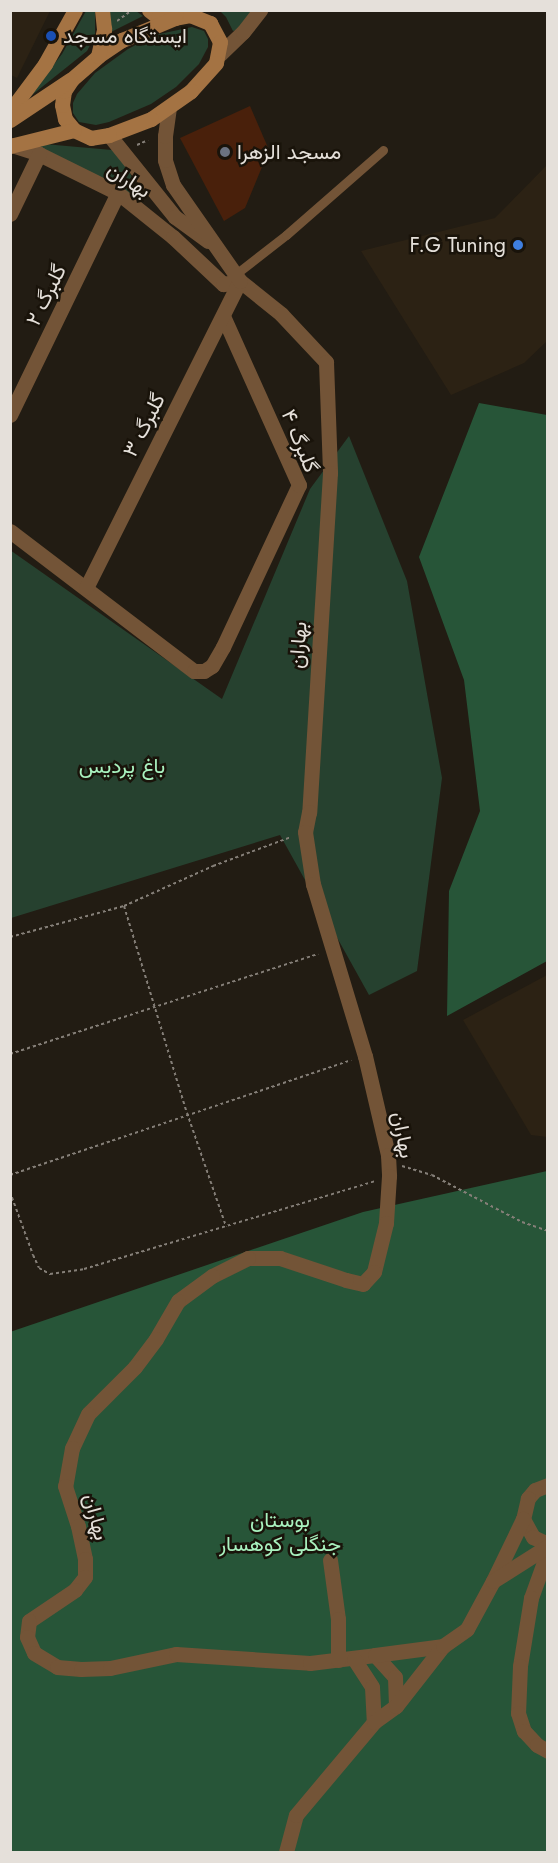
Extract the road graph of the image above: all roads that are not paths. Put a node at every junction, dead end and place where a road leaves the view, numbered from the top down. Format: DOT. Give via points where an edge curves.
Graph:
graph roads {
  1 [pos="75,10"];
  2 [pos="102,10"];
  3 [pos="148,10"];
  4 [pos="260,10"];
  5 [pos="189,15"];
  6 [pos="220,54"];
  7 [pos="98,56"];
  8 [pos="72,79"];
  9 [pos="170,108"];
  10 [pos="10,111"];
  11 [pos="10,120"];
  12 [pos="74,130"];
  13 [pos="109,135"];
  14 [pos="11,146"];
  15 [pos="383,150"];
  16 [pos="39,154"];
  17 [pos="118,193"];
  18 [pos="10,214"];
  19 [pos="220,250"];
  20 [pos="240,281"];
  21 [pos="223,284"];
  22 [pos="222,316"];
  23 [pos="10,415"];
  24 [pos="10,531"];
  25 [pos="86,588"];
  26 [pos="548,1485"];
  27 [pos="524,1519"];
  28 [pos="548,1545"];
  29 [pos="548,1551"];
  30 [pos="330,1560"];
  31 [pos="493,1581"];
  32 [pos="443,1646"];
  33 [pos="375,1655"];
  34 [pos="354,1659"];
  35 [pos="338,1660"];
  36 [pos="396,1706"];
  37 [pos="375,1722"];
  38 [pos="548,1750"];
  39 [pos="286,1852"];
  1 -- 10 [label="main road" via="45,64"];
  2 -- 7 [label="main road" via="104,29"];
  3 -- 5 [label="main road" via="158,17"];
  4 -- 6 [label="street"];
  5 -- 6 [label="main road" via="210,24 220,42"];
  5 -- 7 [label="main road" via="122,40"];
  6 -- 9 [label="main road" via="210,70"];
  7 -- 8 [label="main road"];
  8 -- 11 [label="main road"];
  8 -- 12 [label="main road" via="64,91 62,105 65,119"];
  9 -- 13 [label="main road"];
  9 -- 19 [label="street, بهاران" via="165,160 173,186"];
  12 -- 13 [label="main road" via="91,138"];
  12 -- 14 [label="main road"];
  13 -- 19 [label="street" via="175,217"];
  14 -- 16 [label="street, بهاران"];
  15 -- 21 [label="lane"];
  16 -- 17 [label="street, بهاران"];
  16 -- 18 [label="street"];
  17 -- 21 [label="street, بهاران"];
  17 -- 23 [label="street, گلبرگ ۲"];
  19 -- 20 [label="street, بهاران"];
  20 -- 21 [label="street"];
  20 -- 22 [label="street, گلبرگ ۳"];
  20 -- 35 [label="street, بهاران" via="281,314 326,362 330,473 305,832 313,884 365,1056 389,1169 386,1223 374,1272 363,1284 280,1258 248,1258 212,1276 178,1301 135,1367 88,1414 72,1448 65,1486 78,1526 86,1577 75,1590 29,1621 27,1637 34,1653 57,1667 81,1670 176,1654 310,1663"];
  22 -- 25 [label="street, گلبرگ ۳"];
  22 -- 25 [label="street, گلبرگ ۴" via="299,486 223,647 212,666 194,671"];
  24 -- 25 [label="street"];
  26 -- 27 [label="street" via="528,1498"];
  27 -- 28 [label="street" via="533,1537"];
  27 -- 31 [label="street"];
  28 -- 31 [label="street"];
  29 -- 38 [label="street" via="531,1598 520,1666 518,1713 524,1731"];
  30 -- 35 [label="street" via="338,1619"];
  31 -- 32 [label="street" via="467,1629"];
  32 -- 33 [label="street, بهاران"];
  32 -- 36 [label="street"];
  33 -- 34 [label="street, بهاران"];
  33 -- 36 [label="street" via="395,1677"];
  34 -- 35 [label="street, بهاران"];
  34 -- 37 [label="street" via="372,1687"];
  36 -- 37 [label="street"];
  37 -- 39 [label="street" via="296,1815"];
}
